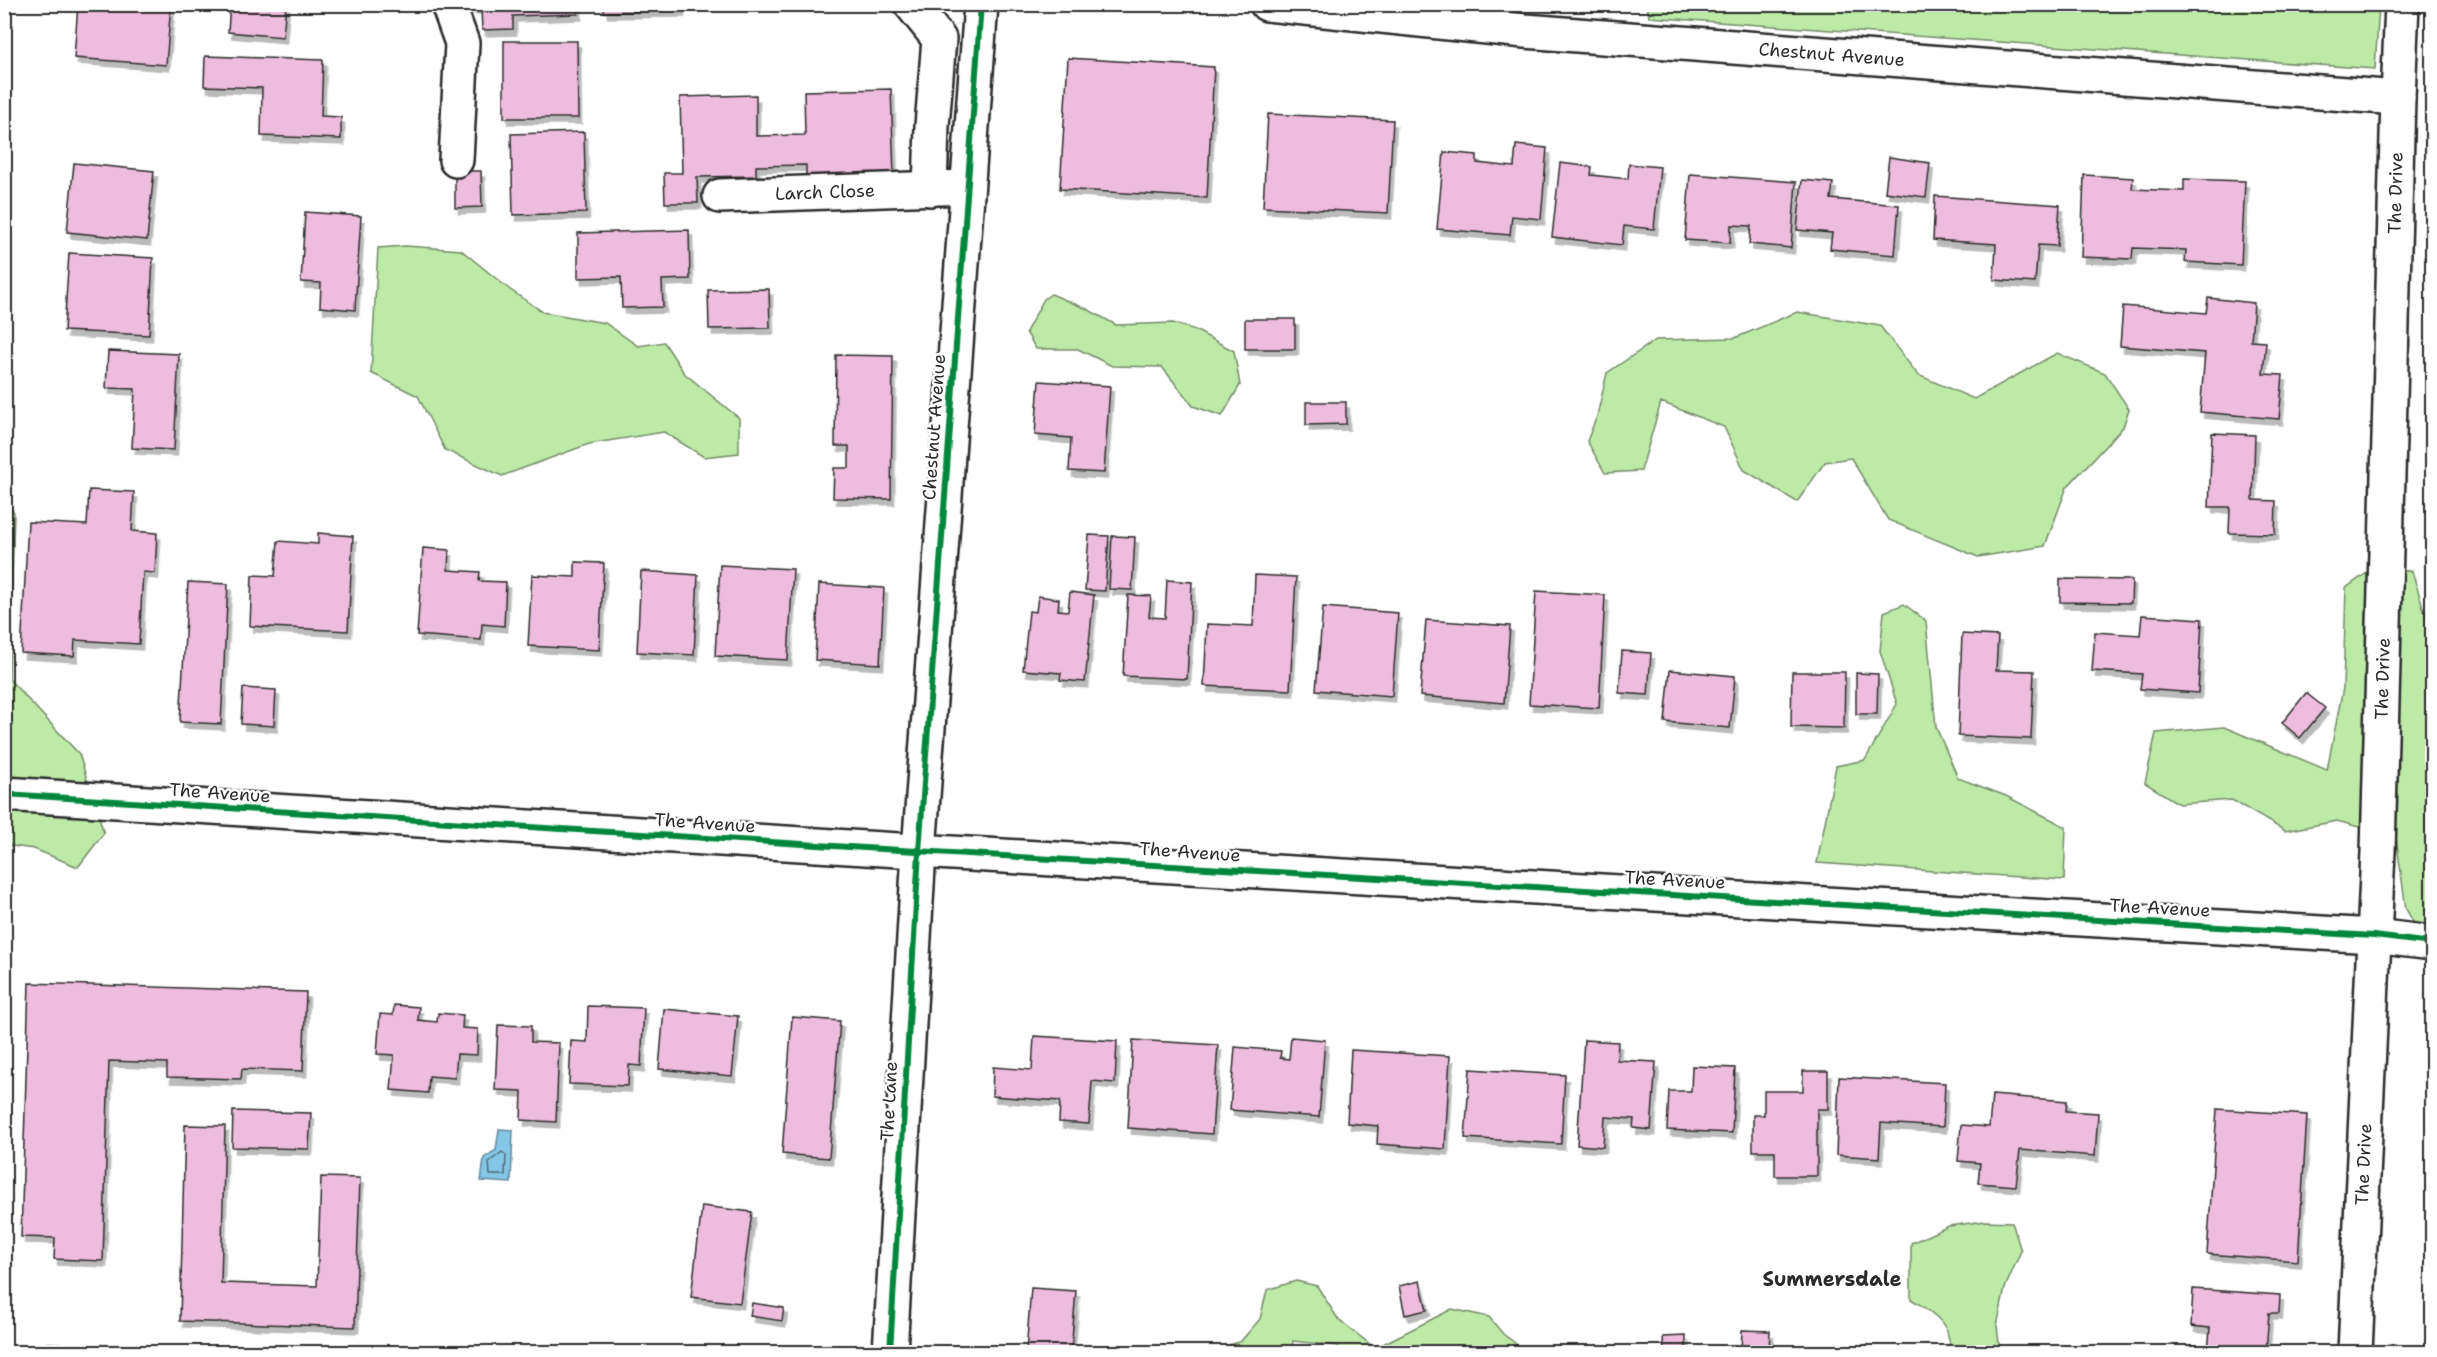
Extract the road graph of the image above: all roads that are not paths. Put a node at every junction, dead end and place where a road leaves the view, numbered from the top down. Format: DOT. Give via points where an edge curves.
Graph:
graph roads {
  1 [pos="448,4"];
  2 [pos="912,4"];
  3 [pos="981,4"];
  4 [pos="1267,4"];
  5 [pos="2402,4"];
  6 [pos="2398,98"];
  7 [pos="456,160"];
  8 [pos="966,187"];
  9 [pos="930,189"];
  10 [pos="720,196"];
  11 [pos="4,794"];
  12 [pos="919,851"];
  13 [pos="2374,936"];
  14 [pos="2433,943"];
  15 [pos="890,1353"];
  16 [pos="2355,1353"];
  1 -- 7 [label="street" via="462,43"];
  2 -- 9 [label="street" via="939,39"];
  3 -- 8 [label="street, Chestnut Avenue"];
  4 -- 6 [label="street, Chestnut Avenue" via="1526,30"];
  5 -- 6 [label="street, The Drive"];
  6 -- 13 [label="street, The Drive"];
  8 -- 9 [label="street, Larch Close"];
  8 -- 12 [label="street, Chestnut Avenue"];
  9 -- 10 [label="street, Larch Close"];
  11 -- 12 [label="street, The Avenue"];
  12 -- 13 [label="street, The Avenue"];
  12 -- 15 [label="street, The Lane"];
  13 -- 14 [label="street, The Avenue"];
  13 -- 16 [label="street, The Drive"];
}
